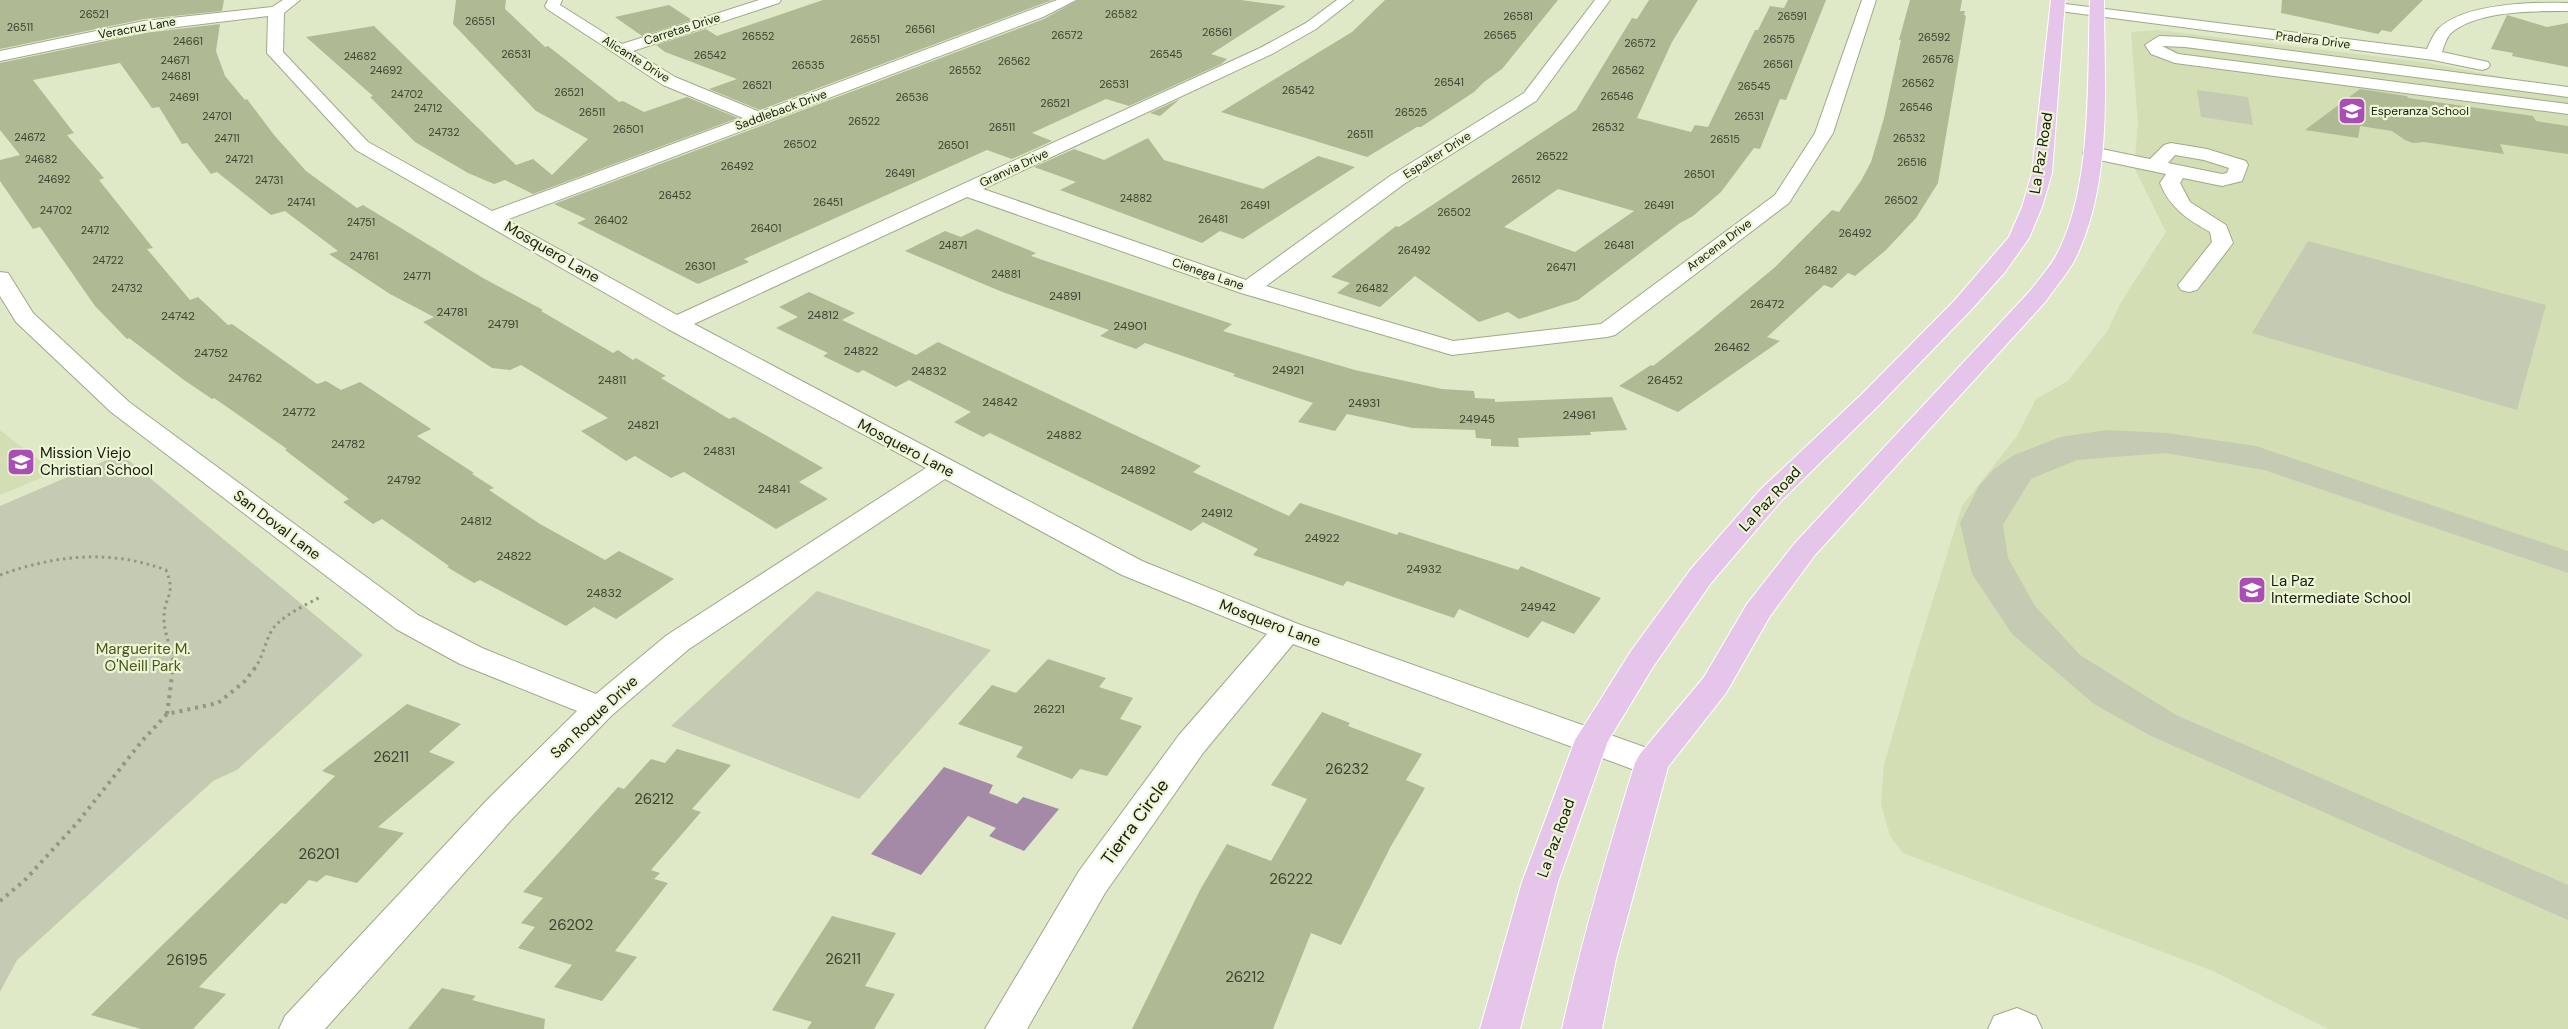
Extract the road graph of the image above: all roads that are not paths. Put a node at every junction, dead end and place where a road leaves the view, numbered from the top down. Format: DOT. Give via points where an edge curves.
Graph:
graph roads {
  1 [pos="556,0"];
  2 [pos="774,0"];
  3 [pos="1068,0"];
  4 [pos="1346,0"];
  5 [pos="1604,0"];
  6 [pos="1869,0"];
  7 [pos="2058,3"];
  8 [pos="284,6"];
  9 [pos="2097,6"];
  10 [pos="2568,7"];
  11 [pos="620,50"];
  12 [pos="2433,55"];
  13 [pos="0,56"];
  14 [pos="2568,81"];
  15 [pos="2568,92"];
  16 [pos="2568,109"];
  17 [pos="759,118"];
  18 [pos="2092,153"];
  19 [pos="2155,165"];
  20 [pos="2178,170"];
  21 [pos="966,190"];
  22 [pos="492,218"];
  23 [pos="0,278"];
  24 [pos="2189,285"];
  25 [pos="1249,288"];
  26 [pos="676,324"];
  27 [pos="1452,348"];
  28 [pos="944,468"];
  29 [pos="1287,631"];
  30 [pos="600,708"];
  31 [pos="1592,740"];
  32 [pos="1652,763"];
  33 [pos="299,1029"];
  34 [pos="1004,1029"];
  35 [pos="1500,1029"];
  36 [pos="1582,1029"];
  37 [pos="2008,1029"];
  38 [pos="2022,1029"];
  1 -- 11 [label="street, Alicante Drive" via="552,6"];
  2 -- 11 [label="street, Carretas Drive"];
  3 -- 17 [label="street, Saddleback Drive"];
  4 -- 21 [label="street, Granvia Drive" via="1311,26 1266,51"];
  5 -- 25 [label="street, Espalter Drive" via="1530,97 1397,180"];
  6 -- 27 [label="street, Aracena Drive" via="1824,134 1782,199 1607,330"];
  7 -- 9 [label="street, Pradera Drive"];
  7 -- 31 [label="main road, La Paz Road" via="2042,173 2019,238 1963,305 1771,494 1701,576 1642,659"];
  8 -- 13 [label="street, Veracruz Lane" via="144,26"];
  8 -- 22 [label="street, Mosquero Lane" via="276,53 362,146"];
  9 -- 12 [label="street, Pradera Drive"];
  9 -- 18 [label="main road"];
  10 -- 12 [label="street" via="2475,16 2444,32"];
  11 -- 17 [label="street, Alicante Drive" via="669,81"];
  12 -- 14 [label="street, Pradera Drive"];
  15 -- 16 [label="street" via="2185,42 2159,41 2153,45 2156,50 2175,58"];
  17 -- 22 [label="street, Saddleback Drive"];
  18 -- 19 [label="street"];
  18 -- 32 [label="main road" via="2084,211 2068,255 2038,296 1806,549 1758,611 1715,685"];
  19 -- 20 [label="street"];
  19 -- 20 [label="street" via="2171,149 2206,155 2239,166 2235,177 2222,180"];
  20 -- 24 [label="street" via="2170,183 2175,198 2188,212 2219,229 2223,243"];
  21 -- 25 [label="street, Cienega Lane"];
  21 -- 26 [label="street, Granvia Drive"];
  22 -- 26 [label="street, Mosquero Lane"];
  23 -- 30 [label="street, San Doval Lane" via="24,317 120,407 407,622 471,656"];
  25 -- 27 [label="street, Cienega Lane"];
  26 -- 28 [label="street, Mosquero Lane"];
  28 -- 29 [label="street, Mosquero Lane" via="1132,568"];
  28 -- 30 [label="street, San Roque Drive" via="678,642"];
  29 -- 31 [label="street, Mosquero Lane"];
  29 -- 34 [label="street, Tierra Circle" via="1191,744 1098,874"];
  30 -- 33 [label="street, San Roque Drive" via="500,809"];
  31 -- 32 [label="street, Mosquero Lane"];
  31 -- 35 [label="main road, La Paz Road" via="1540,882"];
  32 -- 36 [label="main road" via="1607,921"];
  37 -- 38 [label="street" via="2017,1026"];
}
